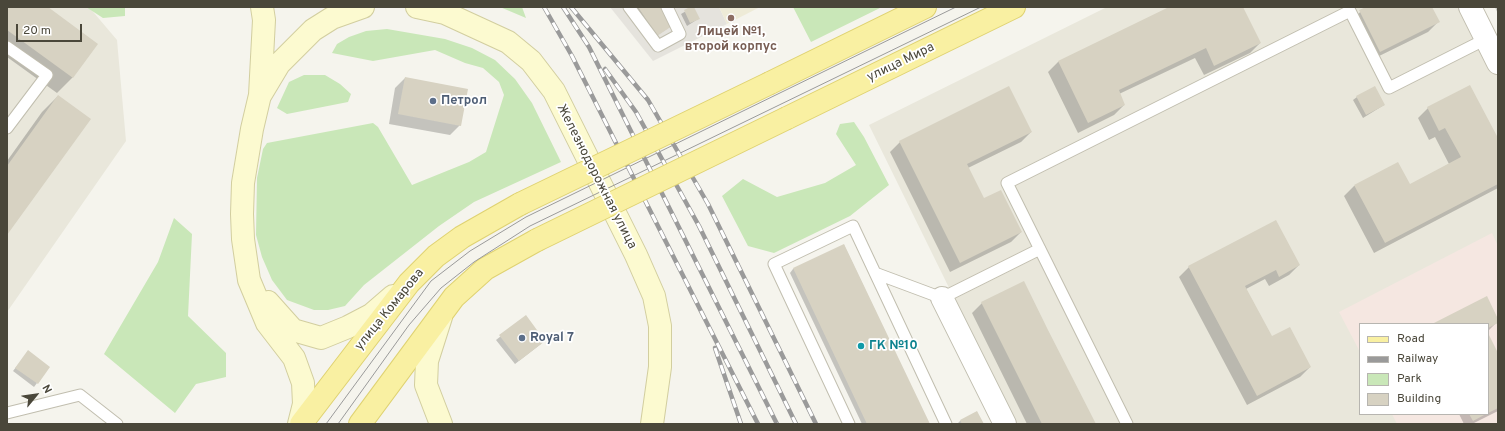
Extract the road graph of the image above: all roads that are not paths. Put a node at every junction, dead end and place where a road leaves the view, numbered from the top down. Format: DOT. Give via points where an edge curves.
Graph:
graph roads {
  1 [pos="262,7"];
  2 [pos="363,7"];
  3 [pos="417,7"];
  4 [pos="629,7"];
  5 [pos="667,7"];
  6 [pos="925,7"];
  7 [pos="1014,7"];
  8 [pos="1470,7"];
  9 [pos="1486,39"];
  10 [pos="7,47"];
  11 [pos="1498,63"];
  12 [pos="260,95"];
  13 [pos="7,128"];
  14 [pos="1040,249"];
  15 [pos="875,273"];
  16 [pos="249,280"];
  17 [pos="409,283"];
  18 [pos="942,298"];
  19 [pos="442,312"];
  20 [pos="660,367"];
  21 [pos="7,413"];
  22 [pos="117,424"];
  23 [pos="300,424"];
  24 [pos="360,424"];
  25 [pos="441,424"];
  26 [pos="644,424"];
  27 [pos="652,424"];
  28 [pos="849,424"];
  29 [pos="946,424"];
  30 [pos="1005,424"];
  31 [pos="1128,424"];
  1 -- 12 [label="main road" via="264,20"];
  2 -- 12 [label="main road" via="332,18 313,30 279,64"];
  3 -- 20 [label="main road, Железнодорожная улица" via="445,13 508,42 531,61 554,92 654,296 660,326"];
  4 -- 5 [label="lane" via="658,46 680,34"];
  6 -- 17 [label="main road, улица Комарова, bridge" via="520,204 462,237 436,256"];
  7 -- 19 [label="main road, улица Мира, bridge" via="537,240 485,269 454,297"];
  8 -- 9 [label="street"];
  9 -- 11 [label="street"];
  9 -- 14 [label="lane" via="1389,88 1350,11 1006,183"];
  10 -- 13 [label="lane" via="47,75"];
  12 -- 16 [label="main road" via="243,190 242,226"];
  14 -- 18 [label="lane"];
  14 -- 31 [label="lane"];
  15 -- 18 [label="lane"];
  15 -- 28 [label="lane" via="853,226 774,264"];
  15 -- 29 [label="lane"];
  16 -- 17 [label="main road" via="292,330 321,338 371,315"];
  16 -- 23 [label="main road" via="267,323 294,358 303,383 304,404"];
  17 -- 23 [label="main road, улица Комарова"];
  18 -- 30 [label="street"];
  19 -- 24 [label="main road"];
  19 -- 25 [label="main road" via="427,361 426,385"];
  20 -- 26 [label="main road"];
  20 -- 27 [label="main road, Железнодорожная улица"];
  21 -- 22 [label="lane" via="80,395"];
}
